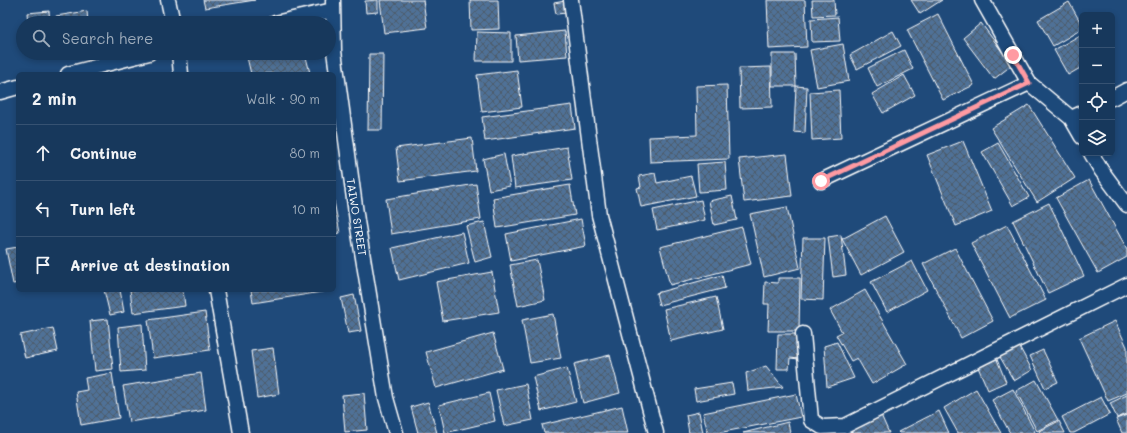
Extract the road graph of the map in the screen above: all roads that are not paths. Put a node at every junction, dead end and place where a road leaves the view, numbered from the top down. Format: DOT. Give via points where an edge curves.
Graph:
graph roads {
  1 [pos="168,0"];
  2 [pos="571,0"];
  3 [pos="982,0"];
  4 [pos="333,5"];
  5 [pos="171,16"];
  6 [pos="298,16"];
  7 [pos="333,16"];
  8 [pos="122,60"];
  9 [pos="180,60"];
  10 [pos="335,60"];
  11 [pos="76,72"];
  12 [pos="181,72"];
  13 [pos="1029,83"];
  14 [pos="16,88"];
  15 [pos="1127,90"];
  16 [pos="0,92"];
  17 [pos="1115,96"];
  18 [pos="1077,116"];
  19 [pos="1093,156"];
  20 [pos="821,181"];
  21 [pos="1127,205"];
  22 [pos="1127,285"];
  23 [pos="216,292"];
  24 [pos="803,334"];
  25 [pos="241,433"];
  26 [pos="396,433"];
  27 [pos="656,433"];
  1 -- 5 [label="street"];
  2 -- 27 [label="street" via="599,215"];
  3 -- 13 [label="street"];
  4 -- 6 [label="street"];
  4 -- 7 [label="street, TAIWO STREET"];
  8 -- 11 [label="street"];
  9 -- 12 [label="street"];
  10 -- 26 [label="street, TAIWO STREET" via="357,221 386,398"];
  13 -- 18 [label="street"];
  13 -- 20 [label="street"];
  14 -- 16 [label="street"];
  15 -- 17 [label="street"];
  19 -- 21 [label="street"];
  22 -- 24 [label="street" via="845,426 822,427 811,420"];
  23 -- 25 [label="street"];
}
